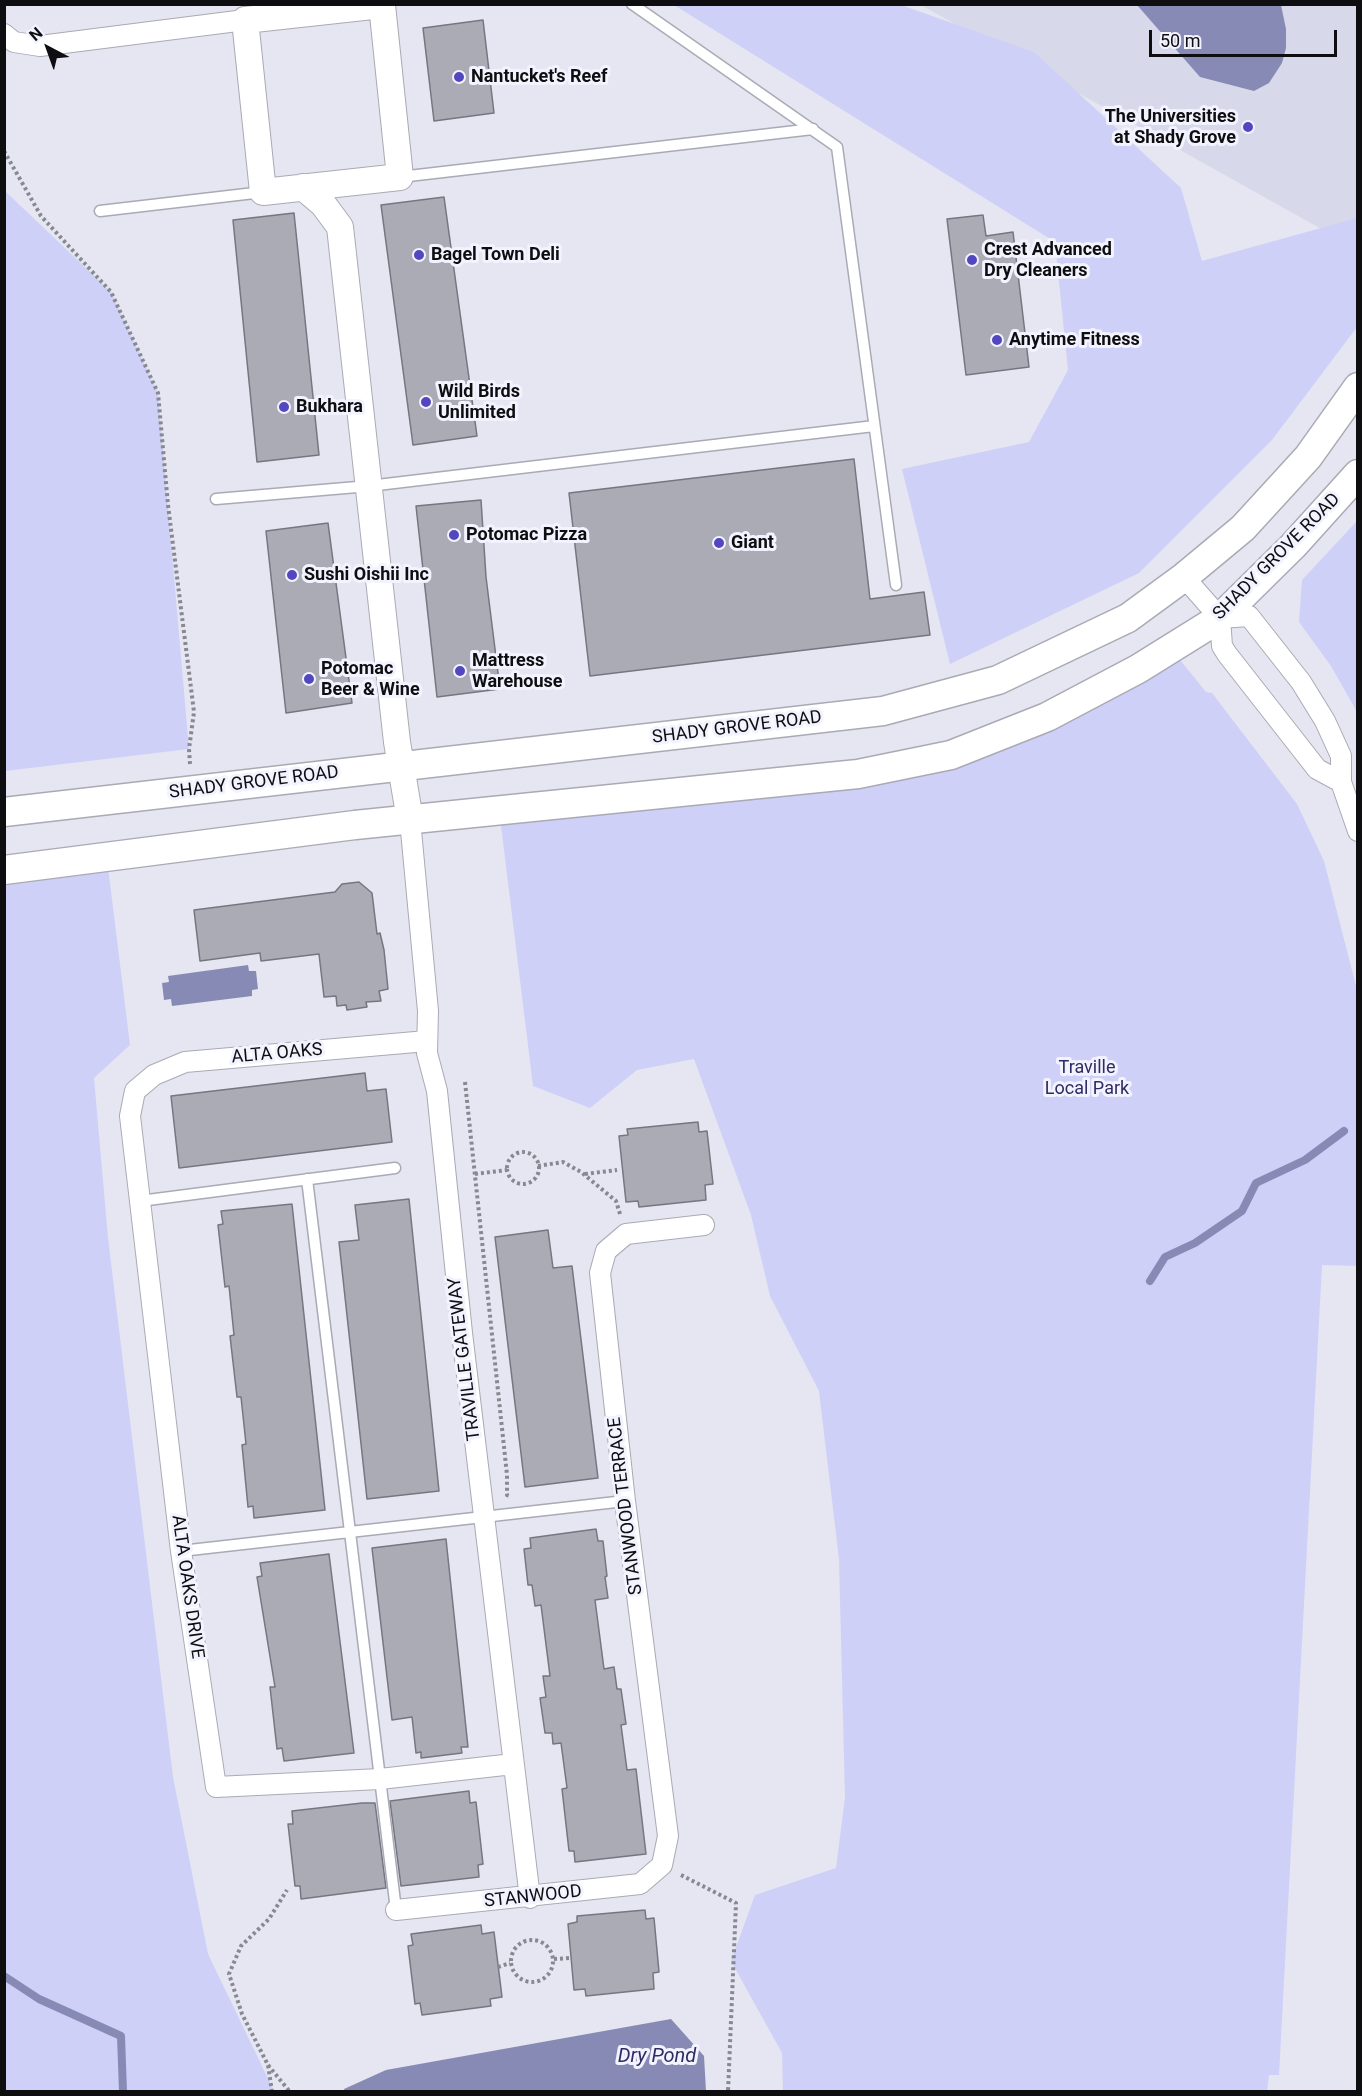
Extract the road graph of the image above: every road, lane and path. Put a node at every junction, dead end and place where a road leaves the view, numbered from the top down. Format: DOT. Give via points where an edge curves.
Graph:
graph roads {
  1 [pos="632,4"];
  2 [pos="388,5"];
  3 [pos="348,7"];
  4 [pos="289,10"];
  5 [pos="245,20"];
  6 [pos="4,34"];
  7 [pos="813,129"];
  8 [pos="4,151"];
  9 [pos="400,177"];
  10 [pos="369,180"];
  11 [pos="303,187"];
  12 [pos="262,192"];
  13 [pos="100,211"];
  14 [pos="340,227"];
  15 [pos="1358,387"];
  16 [pos="874,426"];
  17 [pos="1358,474"];
  18 [pos="369,486"];
  19 [pos="216,499"];
  20 [pos="1184,577"];
  21 [pos="896,585"];
  22 [pos="1220,618"];
  23 [pos="190,765"];
  24 [pos="401,767"];
  25 [pos="1341,782"];
  26 [pos="4,812"];
  27 [pos="410,820"];
  28 [pos="1358,831"];
  29 [pos="4,870"];
  30 [pos="427,1041"];
  31 [pos="465,1082"];
  32 [pos="135,1091"];
  33 [pos="538,1166"];
  34 [pos="395,1168"];
  35 [pos="507,1170"];
  36 [pos="617,1170"];
  37 [pos="475,1174"];
  38 [pos="584,1174"];
  39 [pos="307,1179"];
  40 [pos="140,1201"];
  41 [pos="704,1225"];
  42 [pos="626,1234"];
  43 [pos="516,1498"];
  44 [pos="625,1501"];
  45 [pos="484,1517"];
  46 [pos="350,1532"];
  47 [pos="181,1551"];
  48 [pos="513,1764"];
  49 [pos="380,1779"];
  50 [pos="662,1865"];
  51 [pos="287,1890"];
  52 [pos="530,1898"];
  53 [pos="396,1910"];
  54 [pos="571,1958"];
  55 [pos="554,1959"];
  56 [pos="510,1963"];
  57 [pos="498,1967"];
  58 [pos="268,2065"];
  59 [pos="272,2091"];
  60 [pos="291,2091"];
  61 [pos="728,2091"];
  1 -- 7 [label="lane"];
  2 -- 3 [label="street"];
  2 -- 9 [label="street"];
  3 -- 4 [label="street"];
  4 -- 5 [label="street"];
  5 -- 6 [label="street" via="40,46 14,42"];
  5 -- 12 [label="street"];
  7 -- 9 [label="lane"];
  7 -- 16 [label="lane" via="837,147"];
  8 -- 23 [label="path" via="41,216 111,292 158,393 194,712"];
  9 -- 10 [label="street"];
  10 -- 11 [label="street"];
  10 -- 14 [label="street" via="350,204"];
  11 -- 12 [label="street"];
  11 -- 14 [label="street" via="323,204"];
  12 -- 13 [label="lane"];
  14 -- 18 [label="street"];
  15 -- 20 [label="main road, SHADY GROVE ROAD" via="1308,457 1243,528"];
  16 -- 18 [label="lane"];
  16 -- 21 [label="lane"];
  17 -- 22 [label="main road, SHADY GROVE ROAD"];
  18 -- 19 [label="lane"];
  18 -- 24 [label="street"];
  20 -- 22 [label="street"];
  20 -- 24 [label="main road, SHADY GROVE ROAD" via="1128,618 998,680 883,711"];
  22 -- 25 [label="street" via="1222,646 1317,769"];
  22 -- 25 [label="street" via="1249,616 1301,682 1341,756"];
  22 -- 27 [label="main road, SHADY GROVE ROAD" via="1138,669 1047,717 951,755 858,774"];
  24 -- 26 [label="main road, SHADY GROVE ROAD"];
  24 -- 27 [label="street"];
  25 -- 28 [label="street"];
  27 -- 29 [label="main road, SHADY GROVE ROAD"];
  27 -- 30 [label="street, TRAVILLE GATEWAY" via="428,1011"];
  30 -- 32 [label="street, ALTA OAKS" via="185,1062 154,1075"];
  30 -- 45 [label="street, TRAVILLE GATEWAY" via="437,1091"];
  31 -- 37 [label="path"];
  32 -- 40 [label="street, ALTA OAKS DRIVE" via="130,1116"];
  33 -- 35 [label="path" via="534,1157 521,1152 509,1159"];
  33 -- 35 [label="path" via="537,1177 525,1184 512,1179"];
  33 -- 38 [label="path" via="563,1162"];
  34 -- 39 [label="lane"];
  35 -- 37 [label="path"];
  36 -- 38 [label="path"];
  37 -- 43 [label="path" via="507,1495"];
  38 -- 42 [label="path" via="616,1201"];
  39 -- 40 [label="lane"];
  39 -- 46 [label="lane"];
  40 -- 47 [label="street, ALTA OAKS DRIVE"];
  41 -- 42 [label="street"];
  42 -- 44 [label="street, STANWOOD TERRACE" via="606,1251 600,1273"];
  44 -- 45 [label="lane"];
  44 -- 50 [label="street, STANWOOD TERRACE" via="668,1836"];
  45 -- 46 [label="lane"];
  45 -- 48 [label="street, TRAVILLE GATEWAY"];
  46 -- 47 [label="lane"];
  46 -- 49 [label="lane"];
  47 -- 49 [label="street, ALTA OAKS DRIVE" via="216,1787"];
  48 -- 49 [label="street, ALTA OAKS DRIVE"];
  48 -- 52 [label="street, TRAVILLE GATEWAY"];
  49 -- 53 [label="lane"];
  50 -- 52 [label="street, STANWOOD" via="640,1884"];
  50 -- 61 [label="path" via="736,1903"];
  51 -- 58 [label="path" via="269,1919 241,1946 229,1974 242,2014"];
  52 -- 53 [label="street, STANWOOD"];
  54 -- 55 [label="path"];
  55 -- 56 [label="path" via="549,1975 534,1982 518,1977"];
  55 -- 56 [label="path" via="547,1944 531,1939 516,1947"];
  56 -- 57 [label="path"];
  58 -- 59 [label="path"];
  58 -- 60 [label="path"];
}
